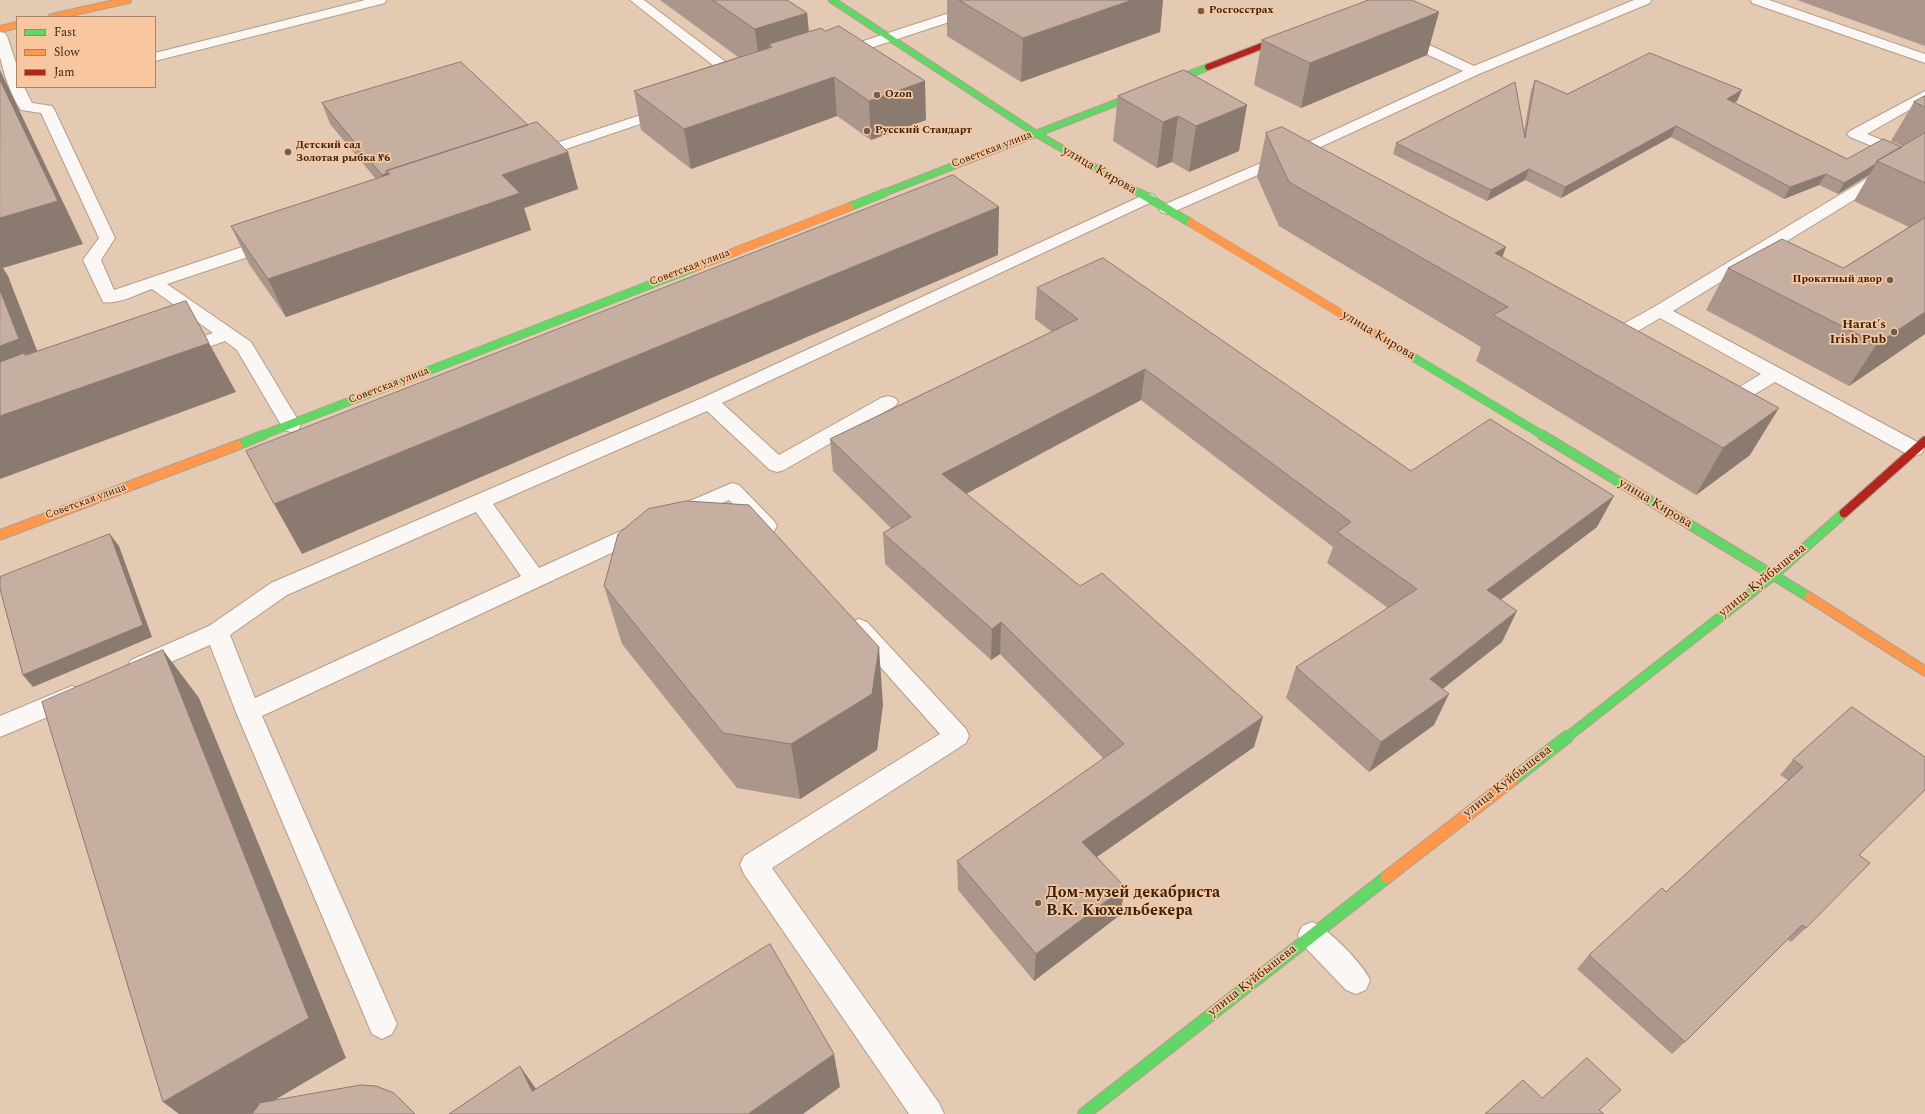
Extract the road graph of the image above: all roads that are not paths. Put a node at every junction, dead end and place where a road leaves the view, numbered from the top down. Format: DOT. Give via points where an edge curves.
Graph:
graph roads {
  1 [pos="128,0"];
  2 [pos="380,0"];
  3 [pos="636,0"];
  4 [pos="832,0"];
  5 [pos="1645,0"];
  6 [pos="1757,0"];
  7 [pos="1007,1"];
  8 [pos="56,16"];
  9 [pos="16,25"];
  10 [pos="0,29"];
  11 [pos="1298,32"];
  12 [pos="1391,32"];
  13 [pos="0,36"];
  14 [pos="889,38"];
  15 [pos="156,57"];
  16 [pos="829,57"];
  17 [pos="1925,59"];
  18 [pos="1474,71"];
  19 [pos="16,74"];
  20 [pos="22,88"];
  21 [pos="731,89"];
  22 [pos="1925,95"];
  23 [pos="678,106"];
  24 [pos="1035,134"];
  25 [pos="521,159"];
  26 [pos="1918,160"];
  27 [pos="1148,198"];
  28 [pos="1167,210"];
  29 [pos="289,238"];
  30 [pos="154,283"];
  31 [pos="1660,311"];
  32 [pos="227,334"];
  33 [pos="1629,352"];
  34 [pos="161,358"];
  35 [pos="1774,374"];
  36 [pos="1711,398"];
  37 [pos="709,402"];
  38 [pos="888,402"];
  39 [pos="291,425"];
  40 [pos="1919,445"];
  41 [pos="479,501"];
  42 [pos="0,535"];
  43 [pos="781,543"];
  44 [pos="1774,575"];
  45 [pos="535,578"];
  46 [pos="845,613"];
  47 [pos="217,632"];
  48 [pos="1925,670"];
  49 [pos="116,676"];
  50 [pos="94,686"];
  51 [pos="248,712"];
  52 [pos="0,727"];
  53 [pos="1312,935"];
  54 [pos="1356,980"];
  55 [pos="382,1024"];
  56 [pos="928,1114"];
  57 [pos="1084,1114"];
  1 -- 8 [label="street"];
  2 -- 15 [label="lane"];
  3 -- 21 [label="lane" via="750,82"];
  4 -- 14 [label="street, улица Кирова"];
  5 -- 18 [label="lane"];
  6 -- 17 [label="lane"];
  7 -- 14 [label="lane"];
  9 -- 10 [label="street"];
  11 -- 24 [label="street, Советская улица"];
  12 -- 18 [label="lane"];
  13 -- 19 [label="lane"];
  14 -- 16 [label="lane"];
  14 -- 24 [label="street, улица Кирова"];
  18 -- 28 [label="lane" via="1303,157"];
  20 -- 30 [label="lane" via="26,107 47,109 107,238 92,260 109,298"];
  22 -- 26 [label="lane" via="1855,134"];
  23 -- 25 [label="lane"];
  24 -- 27 [label="street, улица Кирова"];
  24 -- 39 [label="street, Советская улица"];
  26 -- 31 [label="lane"];
  27 -- 28 [label="street, улица Кирова"];
  27 -- 37 [label="lane"];
  28 -- 44 [label="street, улица Кирова"];
  29 -- 30 [label="lane"];
  30 -- 32 [label="lane"];
  31 -- 33 [label="lane" via="1609,340"];
  31 -- 35 [label="lane"];
  32 -- 34 [label="lane"];
  32 -- 39 [label="lane" via="244,346"];
  35 -- 36 [label="lane" via="1724,406"];
  35 -- 40 [label="lane"];
  37 -- 38 [label="lane" via="778,465"];
  37 -- 41 [label="lane"];
  39 -- 42 [label="street, Советская улица"];
  40 -- 44 [label="street, улица Куйбышева"];
  41 -- 45 [label="lane"];
  41 -- 47 [label="lane" via="279,589"];
  43 -- 45 [label="lane" via="732,490"];
  44 -- 48 [label="street, улица Кирова"];
  44 -- 53 [label="street, улица Куйбышева"];
  45 -- 51 [label="lane"];
  46 -- 56 [label="lane" via="957,736 754,865"];
  47 -- 49 [label="lane"];
  47 -- 51 [label="lane"];
  50 -- 52 [label="lane"];
  51 -- 55 [label="lane"];
  53 -- 54 [label="lane"];
  53 -- 57 [label="street, улица Куйбышева"];
}
